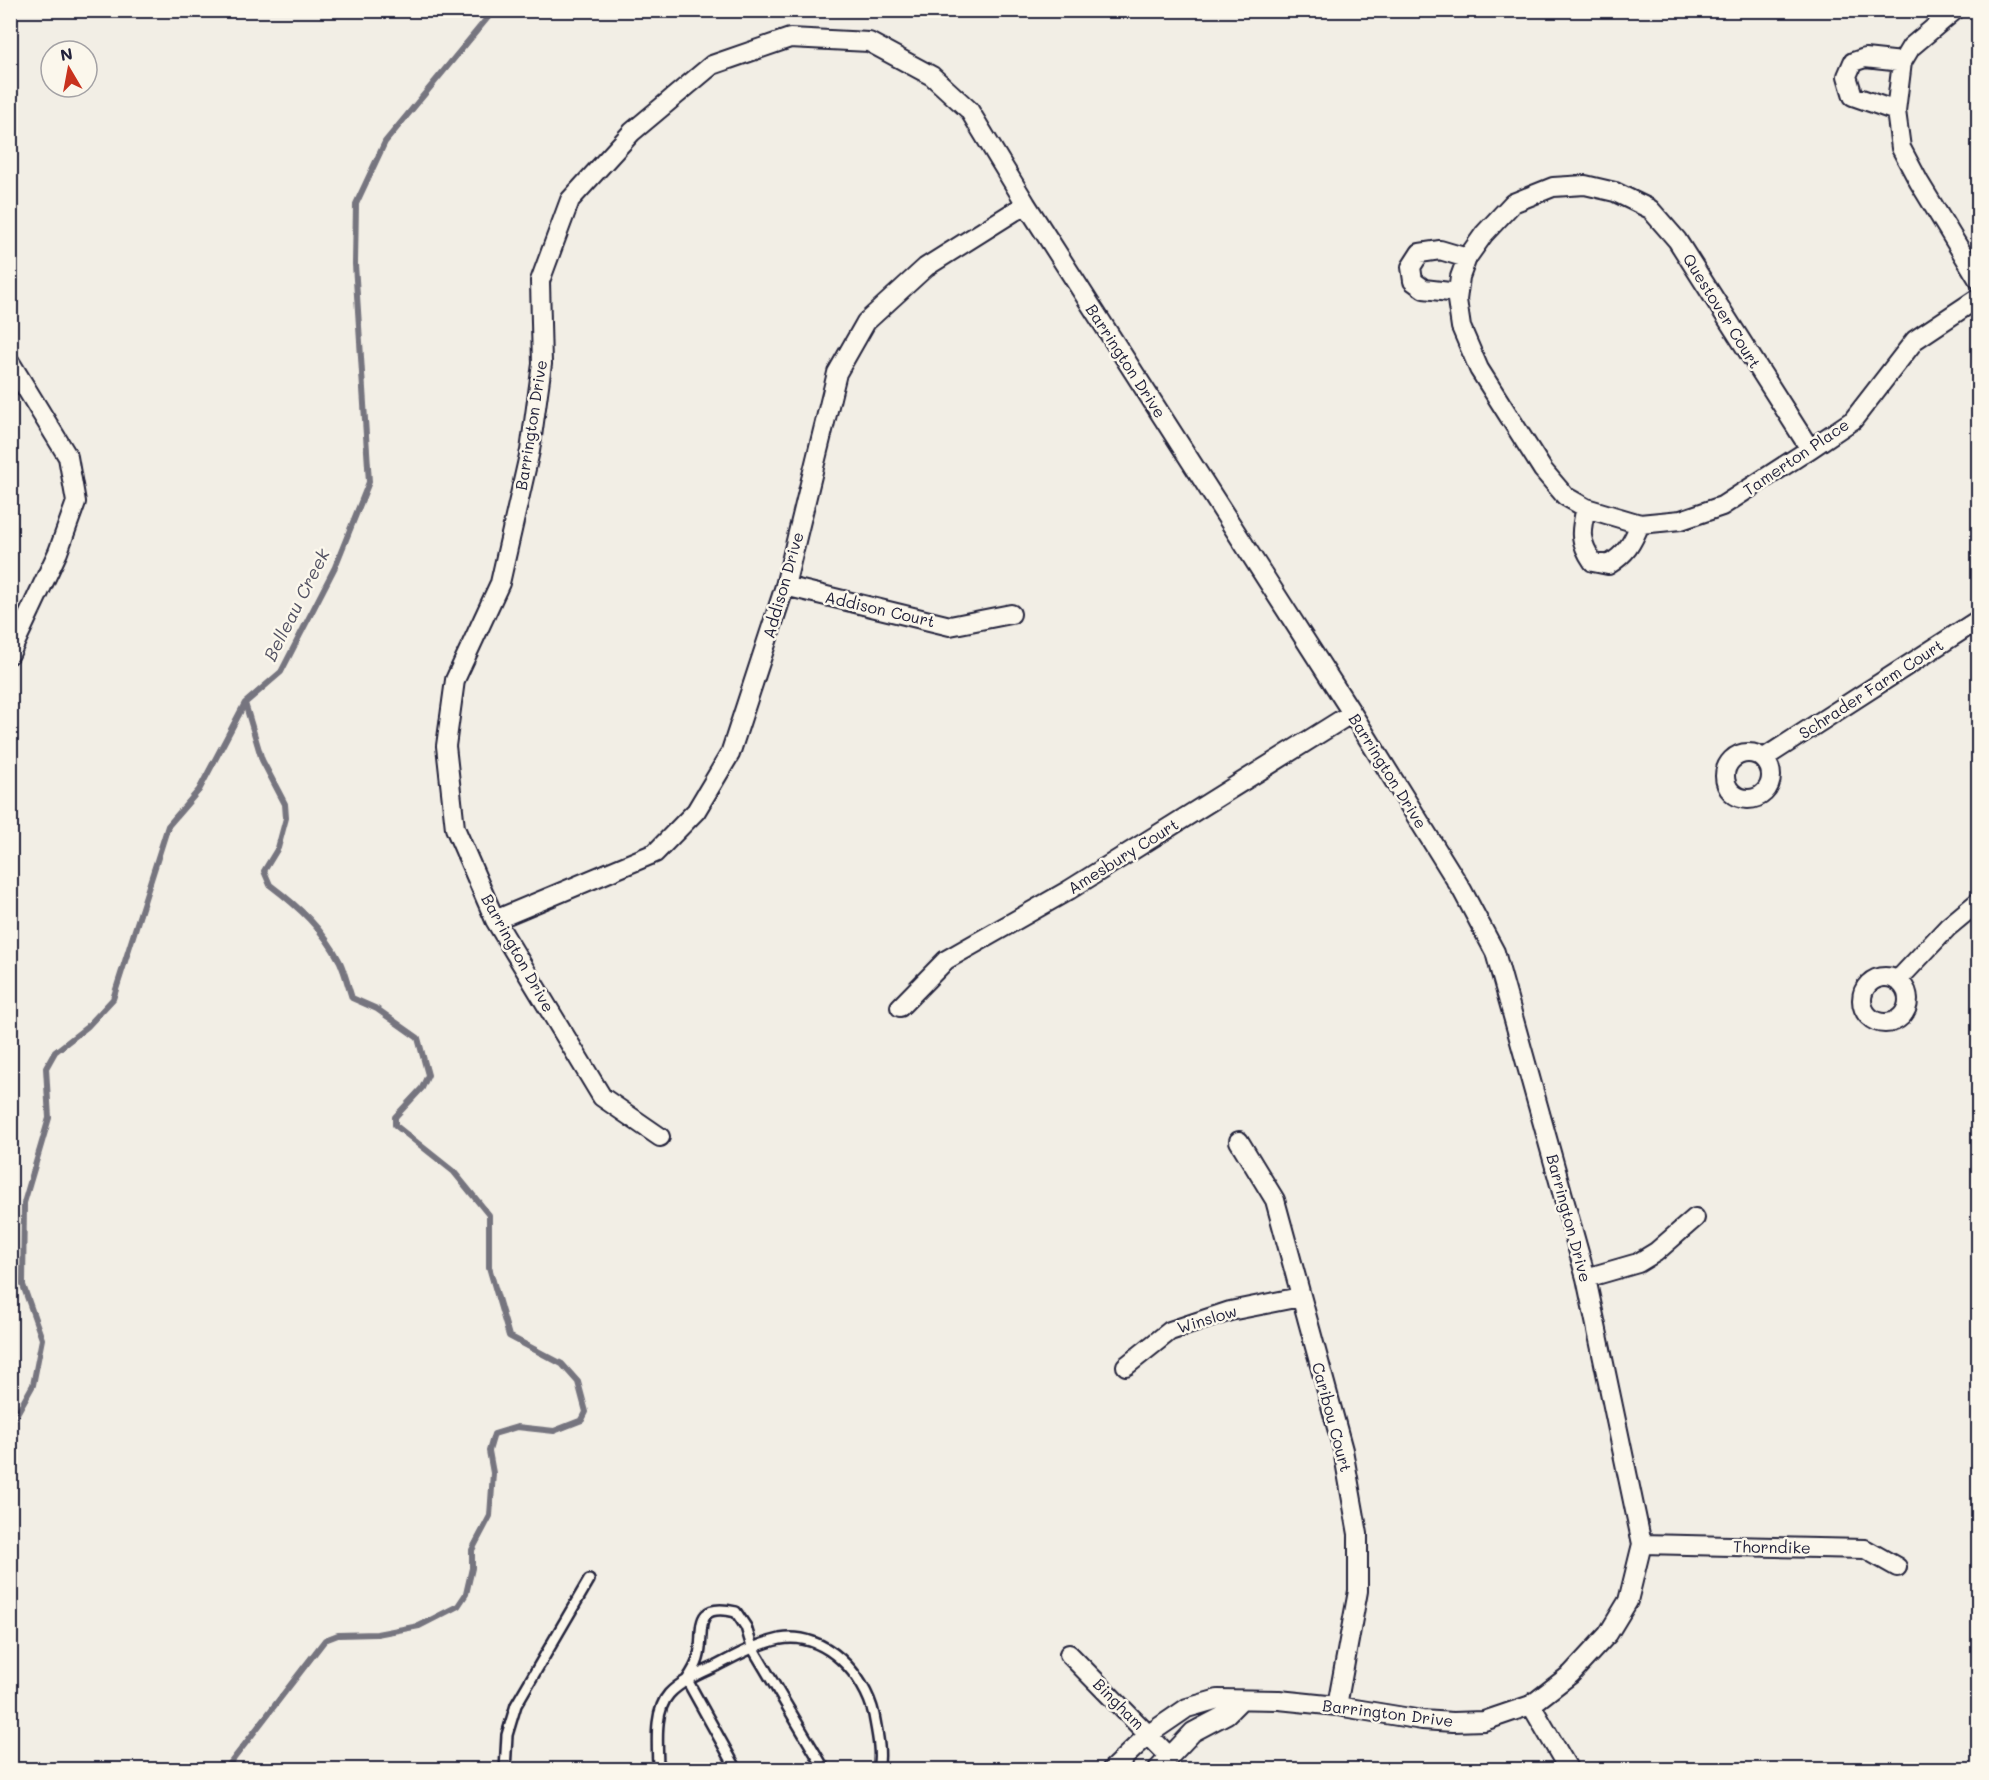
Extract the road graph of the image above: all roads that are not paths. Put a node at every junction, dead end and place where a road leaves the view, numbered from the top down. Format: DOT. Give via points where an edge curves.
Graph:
graph roads {
  1 [pos="1955,10"];
  2 [pos="1902,62"];
  3 [pos="1896,111"];
  4 [pos="1615,192"];
  5 [pos="1026,204"];
  6 [pos="1467,258"];
  7 [pos="1978,279"];
  8 [pos="1458,293"];
  9 [pos="1978,298"];
  10 [pos="10,362"];
  11 [pos="1810,450"];
  12 [pos="1586,508"];
  13 [pos="1640,525"];
  14 [pos="785,586"];
  15 [pos="1011,614"];
  16 [pos="1978,620"];
  17 [pos="10,654"];
  18 [pos="1352,713"];
  19 [pos="1764,758"];
  20 [pos="1978,902"];
  21 [pos="495,920"];
  22 [pos="1897,981"];
  23 [pos="900,1007"];
  24 [pos="660,1137"];
  25 [pos="1239,1141"];
  26 [pos="1695,1218"];
  27 [pos="1586,1278"];
  28 [pos="1300,1297"];
  29 [pos="1126,1366"];
  30 [pos="1642,1544"];
  31 [pos="1897,1568"];
  32 [pos="590,1580"];
  33 [pos="752,1647"];
  34 [pos="1069,1654"];
  35 [pos="687,1680"];
  36 [pos="1241,1700"];
  37 [pos="1531,1705"];
  38 [pos="1337,1706"];
  39 [pos="1149,1734"];
  40 [pos="1162,1762"];
  41 [pos="505,1770"];
  42 [pos="658,1770"];
  43 [pos="737,1770"];
  44 [pos="825,1770"];
  45 [pos="878,1770"];
  46 [pos="1111,1770"];
  47 [pos="1569,1770"];
  1 -- 2 [label="street" via="1911,47"];
  2 -- 3 [label="street"];
  2 -- 3 [label="street" via="1865,58 1853,62 1847,76 1853,96"];
  3 -- 7 [label="street" via="1902,148"];
  4 -- 6 [label="street, Tamerton Place" via="1585,185 1553,188 1513,203"];
  4 -- 11 [label="street, Questover Court" via="1650,209 1677,240"];
  5 -- 14 [label="street, Addison Drive" via="926,267 866,322 837,373"];
  5 -- 18 [label="street, Barrington Drive"];
  5 -- 21 [label="street, Barrington Drive" via="969,110 932,76 869,42 790,38 712,65 632,132 570,200 540,281 542,364 530,451 503,572 455,680 446,746 455,828"];
  6 -- 8 [label="street, Tamerton Place"];
  6 -- 8 [label="street" via="1440,250 1420,253 1411,267 1413,281 1424,289"];
  8 -- 12 [label="street, Tamerton Place" via="1461,327 1479,369 1543,470 1565,496"];
  9 -- 11 [label="street, Tamerton Place" via="1915,340 1853,420"];
  10 -- 17 [label="street" via="68,457 76,502 58,552"];
  11 -- 13 [label="street, Tamerton Place" via="1722,506 1681,520"];
  12 -- 13 [label="street, Tamerton Place"];
  12 -- 13 [label="street" via="1582,546 1593,562 1608,565 1623,556 1632,547"];
  14 -- 15 [label="street, Addison Court" via="950,626"];
  14 -- 21 [label="street, Addison Drive" via="730,754 696,811 655,853"];
  16 -- 19 [label="street, Schrader Farm Court"];
  18 -- 23 [label="street, Amesbury Court" via="1069,890 946,960"];
  18 -- 27 [label="street, Barrington Drive" via="1462,890 1495,952"];
  20 -- 22 [label="street" via="1948,927"];
  21 -- 24 [label="street, Barrington Drive" via="602,1097"];
  25 -- 28 [label="street, Caribou Court" via="1275,1200"];
  26 -- 27 [label="street" via="1638,1263"];
  27 -- 30 [label="street, Barrington Drive"];
  28 -- 29 [label="street, Winslow" via="1230,1311 1170,1331"];
  28 -- 38 [label="street, Caribou Court" via="1343,1450 1359,1534 1359,1592"];
  30 -- 31 [label="street, Thorndike" via="1865,1549"];
  30 -- 37 [label="street, Barrington Drive" via="1628,1601 1608,1634 1571,1674"];
  32 -- 41 [label="lane" via="516,1706 507,1735"];
  33 -- 35 [label="lane"];
  33 -- 35 [label="lane" via="736,1612 721,1609 709,1613 700,1624 699,1659"];
  33 -- 44 [label="lane"];
  33 -- 45 [label="lane" via="782,1639 814,1642 839,1657 859,1680 872,1707 878,1738"];
  34 -- 39 [label="street, Bingham"];
  35 -- 42 [label="lane" via="669,1695 659,1720"];
  35 -- 43 [label="lane"];
  36 -- 38 [label="street, Barrington Drive"];
  36 -- 39 [label="street, Barrington Drive" via="1218,1699 1187,1708"];
  36 -- 40 [label="street" via="1227,1714 1193,1732"];
  37 -- 38 [label="street, Barrington Drive" via="1484,1720 1453,1722"];
  37 -- 47 [label="street"];
  39 -- 40 [label="street, Bingham"];
  39 -- 46 [label="street, Barrington Drive"];
}
